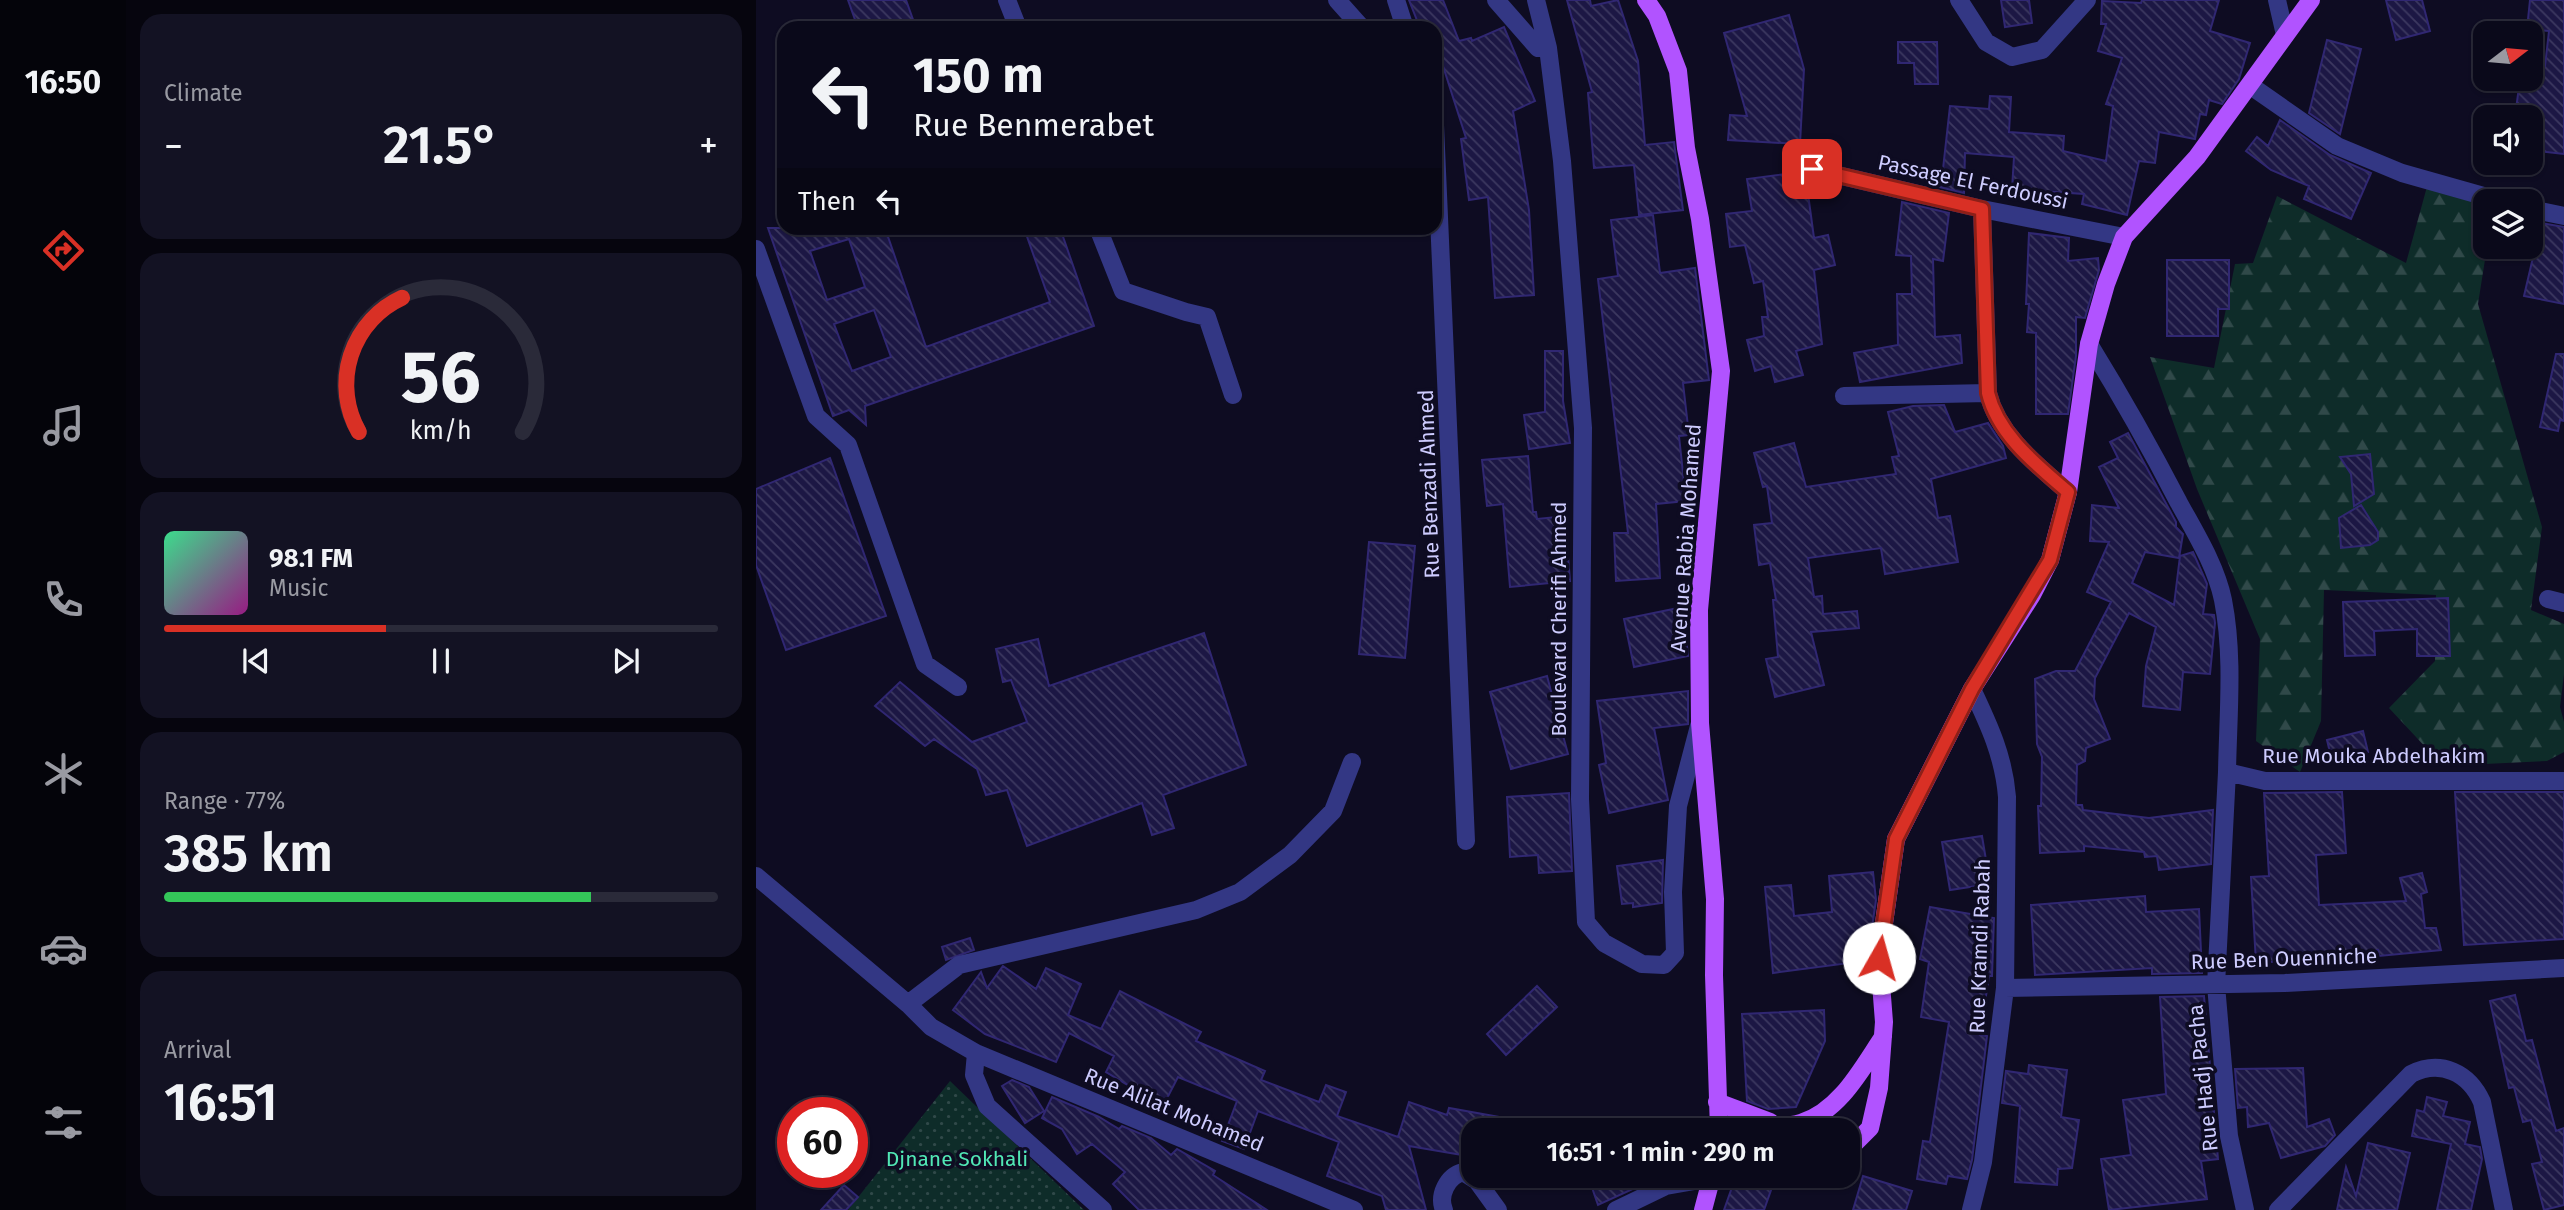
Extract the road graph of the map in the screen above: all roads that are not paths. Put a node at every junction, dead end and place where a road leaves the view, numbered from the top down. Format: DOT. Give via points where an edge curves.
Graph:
graph roads {
  1 [pos="1007,0"];
  2 [pos="1337,0"];
  3 [pos="1396,0"];
  4 [pos="1496,0"];
  5 [pos="1536,0"];
  6 [pos="1646,0"];
  7 [pos="1959,0"];
  8 [pos="2087,0"];
  9 [pos="2277,0"];
  10 [pos="2311,0"];
  11 [pos="1015,21"];
  12 [pos="1356,21"];
  13 [pos="1403,21"];
  14 [pos="2285,35"];
  15 [pos="1548,48"];
  16 [pos="2251,86"];
  17 [pos="1812,169"];
  18 [pos="2473,193"];
  19 [pos="1982,209"];
  20 [pos="2543,212"];
  21 [pos="2564,216"];
  22 [pos="1101,235"];
  23 [pos="1440,235"];
  24 [pos="2124,237"];
  25 [pos="756,249"];
  26 [pos="2090,344"];
  27 [pos="1988,393"];
  28 [pos="1233,395"];
  29 [pos="1844,396"];
  30 [pos="2068,492"];
  31 [pos="958,687"];
  32 [pos="1972,689"];
  33 [pos="1700,723"];
  34 [pos="1352,762"];
  35 [pos="2227,772"];
  36 [pos="2564,781"];
  37 [pos="1466,841"];
  38 [pos="756,876"];
  39 [pos="2564,968"];
  40 [pos="2216,985"];
  41 [pos="2005,988"];
  42 [pos="908,1004"];
  43 [pos="1883,1037"];
  44 [pos="975,1053"];
  45 [pos="1717,1102"];
  46 [pos="1718,1118"];
  47 [pos="1758,1118"];
  48 [pos="1809,1118"];
  49 [pos="1860,1140"];
  50 [pos="1662,1188"];
  51 [pos="1709,1188"];
  52 [pos="1103,1210"];
  53 [pos="1354,1210"];
  54 [pos="1444,1210"];
  55 [pos="1498,1210"];
  56 [pos="1616,1210"];
  57 [pos="1703,1210"];
  58 [pos="1971,1210"];
  59 [pos="2245,1210"];
  60 [pos="2278,1210"];
  61 [pos="2504,1210"];
  1 -- 11 [label="street"];
  2 -- 12 [label="street"];
  3 -- 13 [label="street"];
  4 -- 15 [label="street" via="1538,48"];
  5 -- 15 [label="street"];
  6 -- 33 [label="main road, Avenue Rabia Mohamed" via="1678,71 1721,371 1699,610"];
  7 -- 8 [label="street" via="1986,42 2012,57 2042,50"];
  9 -- 14 [label="street"];
  10 -- 14 [label="main road"];
  14 -- 16 [label="main road"];
  15 -- 33 [label="street, Boulevard Cherifi Ahmed" via="1562,161 1583,428 1580,799 1586,922 1604,943 1642,964 1664,965 1675,953 1678,806"];
  16 -- 18 [label="street" via="2337,146 2402,173"];
  16 -- 24 [label="main road" via="2197,158"];
  17 -- 19 [label="street, Passage El Ferdoussi"];
  19 -- 24 [label="street, Passage El Ferdoussi"];
  19 -- 27 [label="street"];
  20 -- 21 [label="street"];
  22 -- 28 [label="street" via="1123,290 1207,317"];
  23 -- 37 [label="street, Rue Benzadi Ahmed"];
  24 -- 26 [label="main road"];
  25 -- 31 [label="street" via="816,416 848,445 925,664"];
  26 -- 30 [label="main road"];
  26 -- 35 [label="street" via="2193,528 2223,599 2229,644"];
  27 -- 29 [label="street"];
  27 -- 30 [label="street" via="1992,411 2009,435"];
  30 -- 32 [label="main road" via="2050,560"];
  32 -- 41 [label="street, Rue Kramdi Rabah" via="2005,768"];
  32 -- 43 [label="main road" via="1896,839 1879,958"];
  33 -- 45 [label="main road, Avenue Rabia Mohamed" via="1715,899"];
  34 -- 42 [label="street" via="1333,811 1290,855 1240,892 1196,910 959,965"];
  35 -- 36 [label="street, Rue Mouka Abdelhakim" via="2265,781"];
  35 -- 40 [label="street, Rue Hadj Pacha"];
  38 -- 42 [label="street, Rue Alilat Mohamed"];
  39 -- 40 [label="street, Rue Ben Ouenniche"];
  40 -- 41 [label="street, Rue Ben Ouenniche"];
  40 -- 59 [label="street, Rue Hadj Pacha" via="2230,1136"];
  41 -- 58 [label="street, Rue Kramdi Rabah" via="1990,1112"];
  42 -- 44 [label="street, Rue Alilat Mohamed" via="931,1027"];
  43 -- 48 [label="main road" via="1835,1102"];
  43 -- 49 [label="main road" via="1874,1115"];
  44 -- 52 [label="street" via="974,1075 987,1106"];
  44 -- 53 [label="street, Rue Alilat Mohamed"];
  45 -- 46 [label="main road, Avenue Rabia Mohamed"];
  45 -- 47 [label="main road"];
  50 -- 56 [label="street"];
  51 -- 57 [label="main road"];
  54 -- 55 [label="street" via="1444,1189 1463,1172 1477,1181"];
  60 -- 61 [label="street" via="2411,1074 2436,1068 2469,1079 2476,1089"];
}
